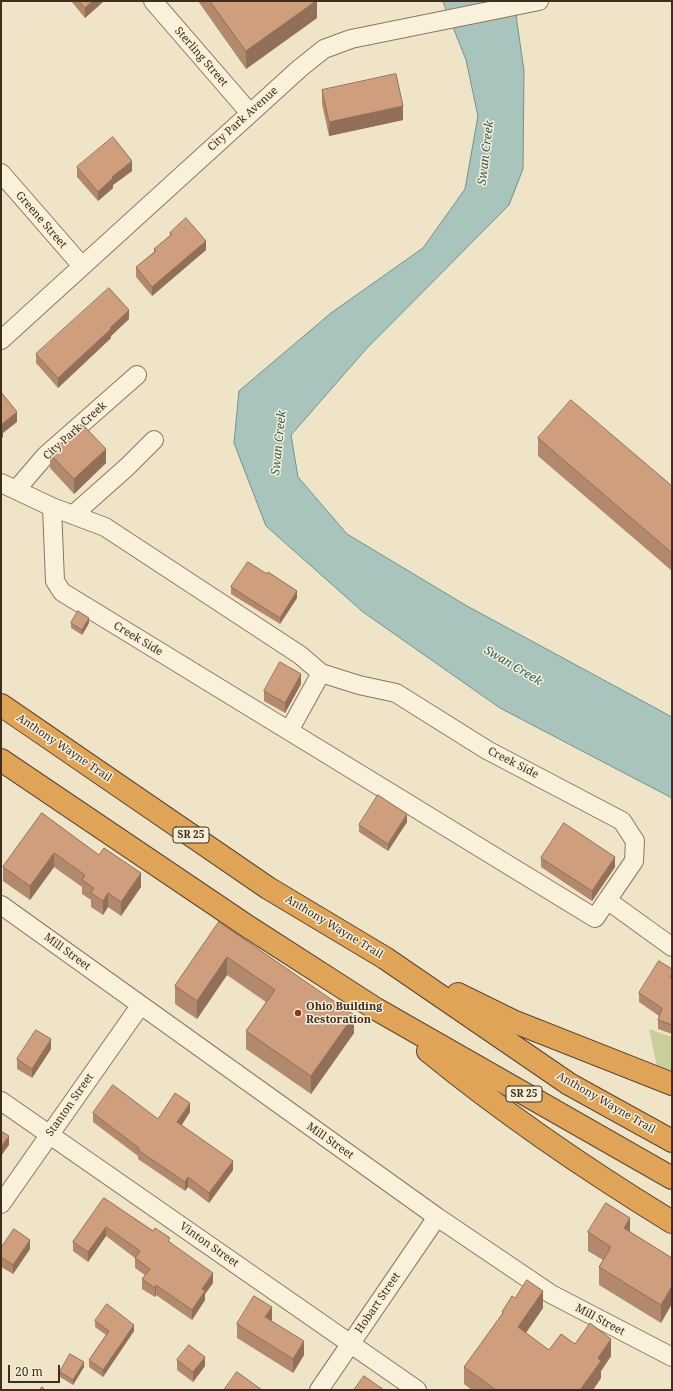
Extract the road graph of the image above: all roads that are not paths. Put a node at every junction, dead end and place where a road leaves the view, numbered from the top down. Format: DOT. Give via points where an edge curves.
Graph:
graph roads {
  1 [pos="153,1"];
  2 [pos="530,3"];
  3 [pos="249,112"];
  4 [pos="1,173"];
  5 [pos="82,266"];
  6 [pos="1,340"];
  7 [pos="137,375"];
  8 [pos="154,440"];
  9 [pos="9,487"];
  10 [pos="52,507"];
  11 [pos="73,515"];
  12 [pos="321,673"];
  13 [pos="1,706"];
  14 [pos="289,731"];
  15 [pos="1,760"];
  16 [pos="608,900"];
  17 [pos="1,905"];
  18 [pos="672,947"];
  19 [pos="385,958"];
  20 [pos="140,1006"];
  21 [pos="376,1009"];
  22 [pos="672,1084"];
  23 [pos="1,1101"];
  24 [pos="49,1134"];
  25 [pos="672,1141"];
  26 [pos="672,1178"];
  27 [pos="1,1204"];
  28 [pos="437,1217"];
  29 [pos="672,1222"];
  30 [pos="351,1344"];
  31 [pos="672,1357"];
  32 [pos="319,1390"];
  33 [pos="417,1390"];
  1 -- 3 [label="street, Sterling Street"];
  2 -- 3 [label="street, City Park Avenue" via="351,39 324,49"];
  3 -- 5 [label="street, City Park Avenue"];
  4 -- 5 [label="street, Greene Street"];
  5 -- 6 [label="street, City Park Avenue"];
  7 -- 9 [label="street, City Park Creek"];
  8 -- 11 [label="street"];
  9 -- 10 [label="street, Creek Side"];
  10 -- 11 [label="street, Creek Side"];
  10 -- 14 [label="street, Creek Side" via="55,581 62,592"];
  11 -- 12 [label="street, Creek Side" via="105,527 300,655"];
  12 -- 14 [label="street"];
  12 -- 16 [label="street, Creek Side" via="396,693 487,750 622,821 635,841 634,861"];
  13 -- 19 [label="highway, Anthony Wayne Trail / SR 25" via="268,888"];
  14 -- 16 [label="street, Creek Side" via="595,918"];
  15 -- 21 [label="highway, SR 25" via="247,926"];
  16 -- 18 [label="street"];
  17 -- 20 [label="street, Mill Street"];
  19 -- 22 [label="highway" via="515,1022"];
  19 -- 25 [label="highway, Anthony Wayne Trail / SR 25" via="569,1084"];
  20 -- 24 [label="street, Stanton Street"];
  20 -- 28 [label="street, Mill Street"];
  21 -- 26 [label="highway, SR 25"];
  21 -- 29 [label="highway" via="482,1095 616,1188"];
  23 -- 24 [label="street, Vinton Street"];
  24 -- 27 [label="street, Stanton Street"];
  24 -- 30 [label="street, Vinton Street"];
  28 -- 30 [label="street, Hobart Street"];
  28 -- 31 [label="street, Mill Street" via="551,1294"];
  30 -- 32 [label="street, Hobart Street"];
  30 -- 33 [label="street, Vinton Street"];
}
